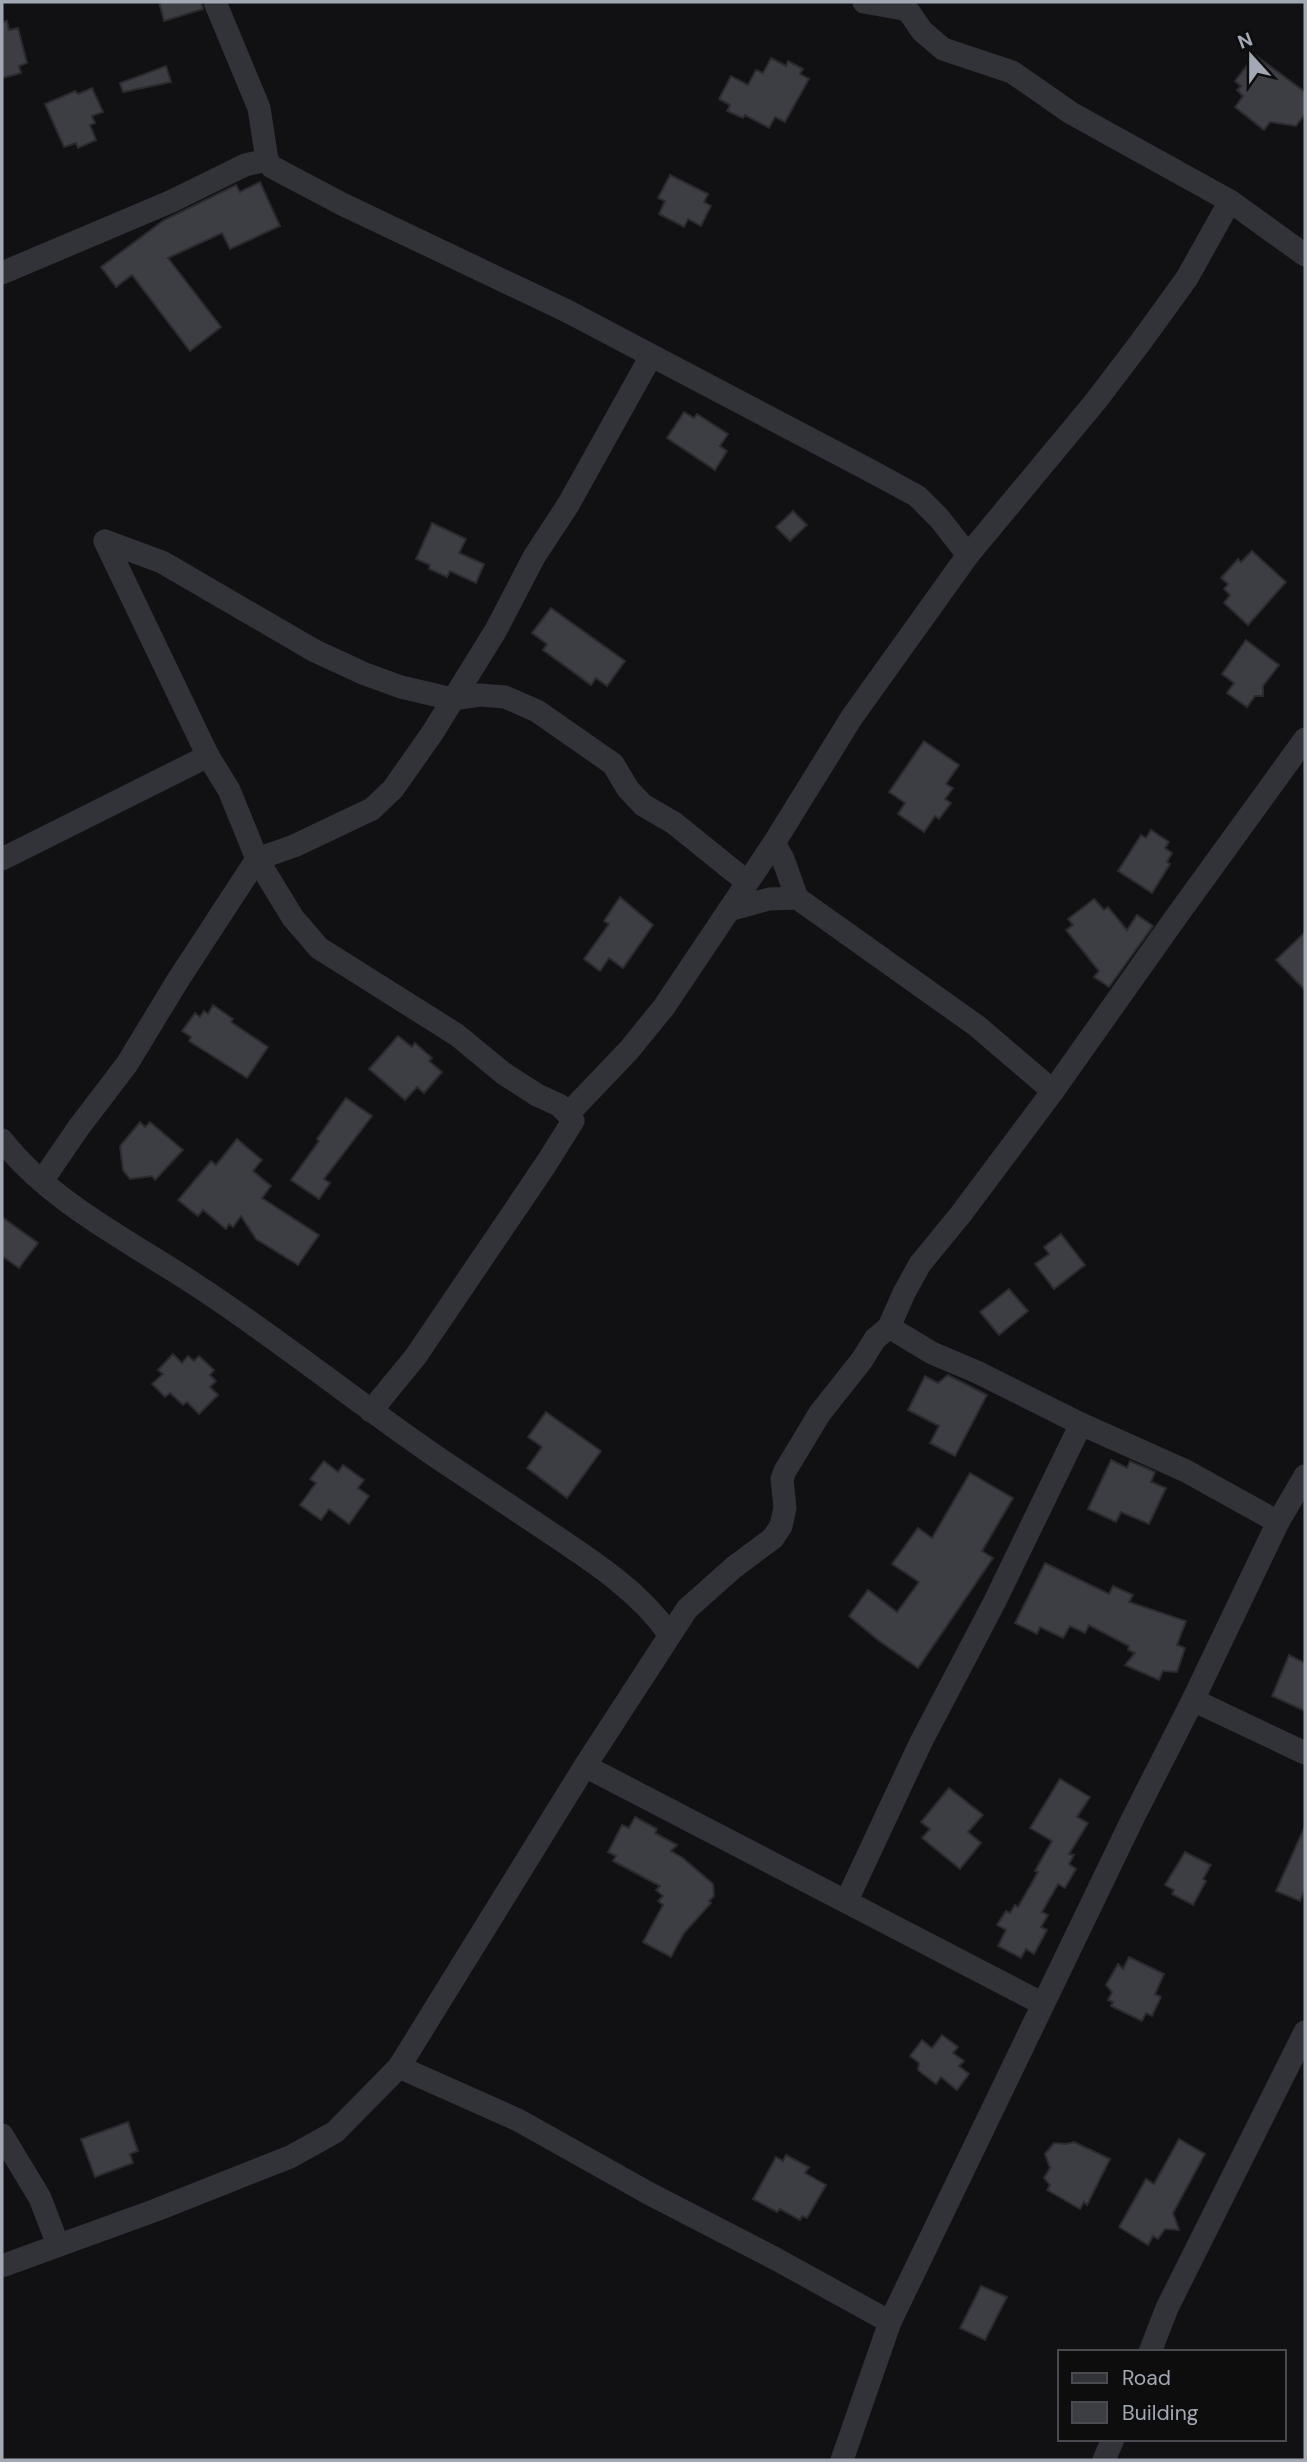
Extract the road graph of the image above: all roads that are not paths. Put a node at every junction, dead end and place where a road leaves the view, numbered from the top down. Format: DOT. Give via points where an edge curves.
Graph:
graph roads {
  1 [pos="215,2"];
  2 [pos="863,2"];
  3 [pos="267,160"];
  4 [pos="1230,201"];
  5 [pos="1305,255"];
  6 [pos="2,273"];
  7 [pos="651,356"];
  8 [pos="968,555"];
  9 [pos="453,699"];
  10 [pos="1305,739"];
  11 [pos="208,757"];
  12 [pos="774,843"];
  13 [pos="2,859"];
  14 [pos="257,859"];
  15 [pos="747,882"];
  16 [pos="797,898"];
  17 [pos="729,910"];
  18 [pos="1053,1091"];
  19 [pos="568,1114"];
  20 [pos="2,1140"];
  21 [pos="42,1181"];
  22 [pos="888,1327"];
  23 [pos="371,1411"];
  24 [pos="1081,1424"];
  25 [pos="1305,1476"];
  26 [pos="1278,1522"];
  27 [pos="669,1634"];
  28 [pos="1193,1700"];
  29 [pos="1305,1753"];
  30 [pos="585,1766"];
  31 [pos="847,1900"];
  32 [pos="1043,2004"];
  33 [pos="1305,2032"];
  34 [pos="399,2067"];
  35 [pos="2,2135"];
  36 [pos="58,2245"];
  37 [pos="2,2266"];
  38 [pos="890,2322"];
  39 [pos="1151,2350"];
  40 [pos="1112,2441"];
  41 [pos="842,2460"];
  42 [pos="1104,2460"];
  1 -- 3 [label="street" via="259,108"];
  2 -- 4 [label="street" via="904,9 943,49 1012,72 1071,113"];
  3 -- 6 [label="street" via="245,165"];
  3 -- 7 [label="street" via="283,174"];
  4 -- 5 [label="street"];
  4 -- 8 [label="street" via="1186,278 1140,343"];
  7 -- 8 [label="street" via="916,496"];
  7 -- 9 [label="street"];
  8 -- 12 [label="street" via="852,717"];
  9 -- 11 [label="street" via="365,674 162,562 105,541"];
  9 -- 14 [label="street" via="393,789 372,810"];
  9 -- 15 [label="street" via="505,697 537,711 613,764 643,805 674,823"];
  10 -- 18 [label="street"];
  11 -- 13 [label="street"];
  11 -- 14 [label="street" via="229,790"];
  12 -- 15 [label="street"];
  12 -- 16 [label="street"];
  14 -- 19 [label="street" via="299,926 319,948 457,1035 503,1073"];
  14 -- 21 [label="street" via="127,1065"];
  15 -- 17 [label="street"];
  16 -- 17 [label="street" via="769,899"];
  16 -- 18 [label="street" via="977,1026"];
  17 -- 19 [label="street" via="664,1007"];
  18 -- 22 [label="street" via="920,1265"];
  19 -- 23 [label="street" via="573,1121 546,1164 416,1356"];
  20 -- 21 [label="street"];
  21 -- 23 [label="street"];
  22 -- 24 [label="street"];
  22 -- 27 [label="street" via="820,1413 785,1471 784,1518 773,1538 687,1609"];
  23 -- 27 [label="street" via="577,1550 635,1596"];
  24 -- 26 [label="street" via="1186,1472"];
  24 -- 31 [label="street"];
  25 -- 26 [label="street"];
  26 -- 28 [label="street"];
  27 -- 30 [label="street"];
  28 -- 29 [label="street"];
  28 -- 32 [label="street"];
  30 -- 31 [label="street"];
  30 -- 34 [label="street"];
  31 -- 32 [label="street"];
  32 -- 38 [label="street"];
  33 -- 39 [label="street" via="1167,2308"];
  34 -- 36 [label="street" via="335,2132 290,2157"];
  34 -- 38 [label="street" via="518,2120"];
  35 -- 36 [label="street" via="40,2198"];
  36 -- 37 [label="street"];
  38 -- 41 [label="street"];
  40 -- 42 [label="street"];
}
